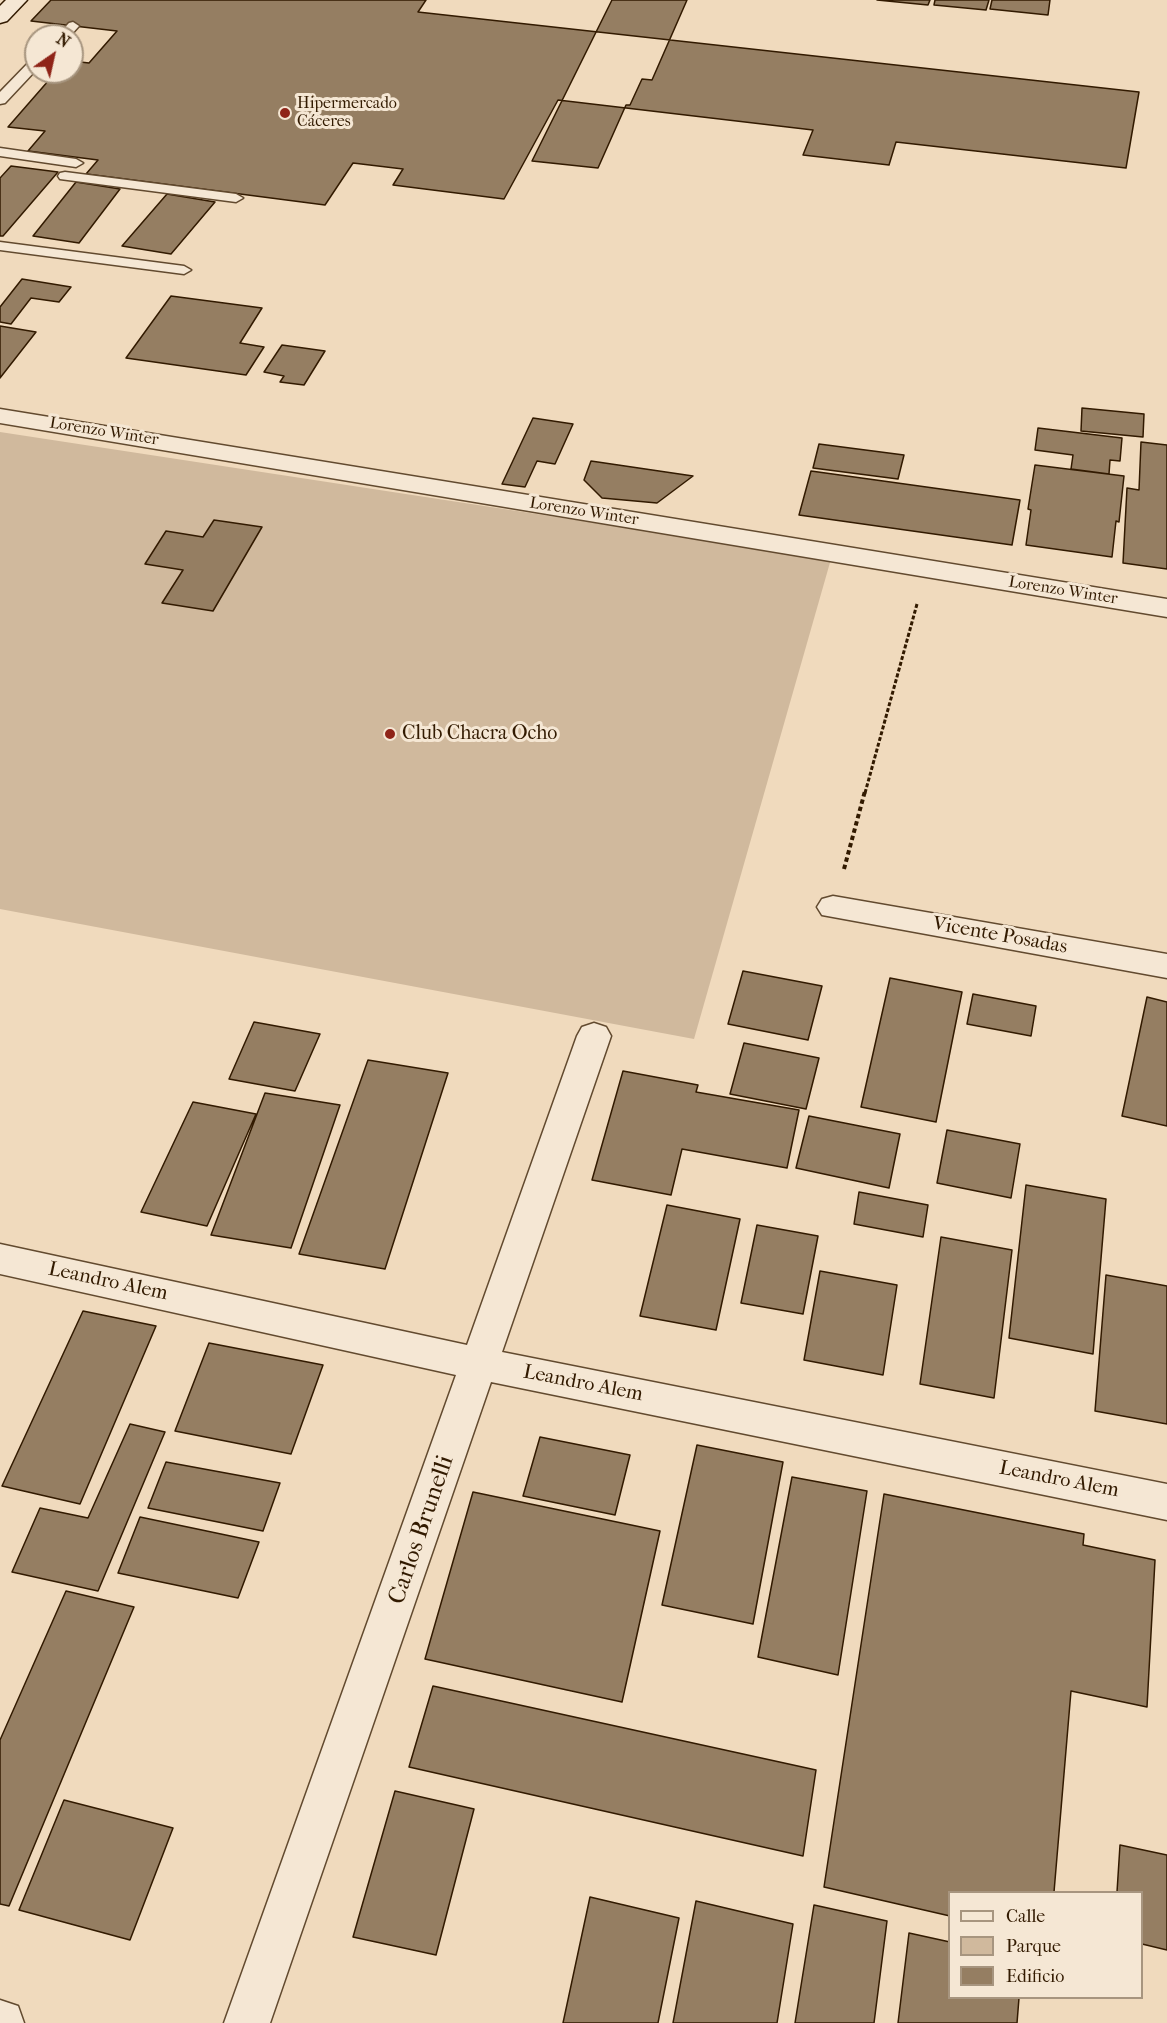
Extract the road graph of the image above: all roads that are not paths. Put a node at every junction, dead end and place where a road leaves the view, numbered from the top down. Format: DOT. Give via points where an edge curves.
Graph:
graph roads {
  1 [pos="17,0"];
  2 [pos="0,17"];
  3 [pos="24,75"];
  4 [pos="0,100"];
  5 [pos="0,152"];
  6 [pos="236,198"];
  7 [pos="0,246"];
  8 [pos="184,270"];
  9 [pos="0,416"];
  10 [pos="1167,608"];
  11 [pos="833,907"];
  12 [pos="1167,966"];
  13 [pos="594,1036"];
  14 [pos="0,1259"];
  15 [pos="480,1364"];
  16 [pos="1167,1502"];
  17 [pos="247,2023"];
  1 -- 2 [label="street"];
  3 -- 4 [label="lane"];
  5 -- 6 [label="lane" via="76,163 65,176"];
  7 -- 8 [label="lane"];
  9 -- 10 [label="street, Lorenzo Winter"];
  11 -- 12 [label="street, Vicente Posadas"];
  13 -- 15 [label="street, Carlos Brunelli"];
  14 -- 15 [label="street, Leandro Alem"];
  15 -- 16 [label="street, Leandro Alem"];
  15 -- 17 [label="street, Carlos Brunelli"];
}
